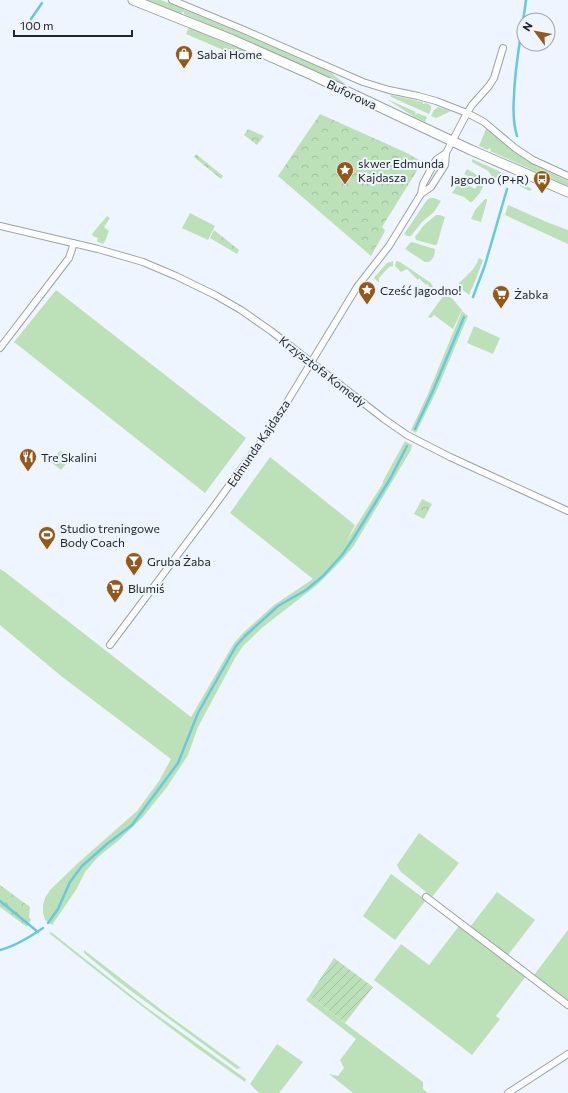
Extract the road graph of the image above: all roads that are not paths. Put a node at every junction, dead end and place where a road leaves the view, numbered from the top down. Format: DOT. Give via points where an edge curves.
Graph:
graph roads {
  1 [pos="133,0"];
  2 [pos="172,0"];
  3 [pos="503,48"];
  4 [pos="467,113"];
  5 [pos="452,141"];
  6 [pos="446,153"];
  7 [pos="568,176"];
  8 [pos="568,192"];
  9 [pos="421,194"];
  10 [pos="0,226"];
  11 [pos="74,243"];
  12 [pos="0,348"];
  13 [pos="310,361"];
  14 [pos="568,511"];
  15 [pos="110,644"];
  16 [pos="426,897"];
  17 [pos="568,1005"];
  18 [pos="568,1054"];
  19 [pos="508,1093"];
  1 -- 5 [label="main road, Buforowa" via="247,46"];
  2 -- 4 [label="street, Buforowa" via="363,82 436,101"];
  3 -- 4 [label="street, Edmunda Kajdasza" via="494,78"];
  4 -- 5 [label="street, Edmunda Kajdasza"];
  4 -- 7 [label="street, Buforowa" via="484,122 533,160"];
  5 -- 6 [label="street, Edmunda Kajdasza"];
  5 -- 8 [label="main road, Buforowa"];
  6 -- 9 [label="street, Edmunda Kajdasza" via="436,160 422,184"];
  6 -- 9 [label="street, Edmunda Kajdasza" via="445,165 431,187"];
  9 -- 13 [label="street, Edmunda Kajdasza" via="389,246 356,287"];
  10 -- 11 [label="street, Krzysztofa Komedy"];
  11 -- 12 [label="street" via="69,258"];
  11 -- 13 [label="street, Krzysztofa Komedy" via="143,262 215,295 272,331"];
  13 -- 14 [label="street, Krzysztofa Komedy" via="407,435"];
  13 -- 15 [label="street, Edmunda Kajdasza" via="273,425"];
  16 -- 17 [label="street"];
  18 -- 19 [label="street"];
}
